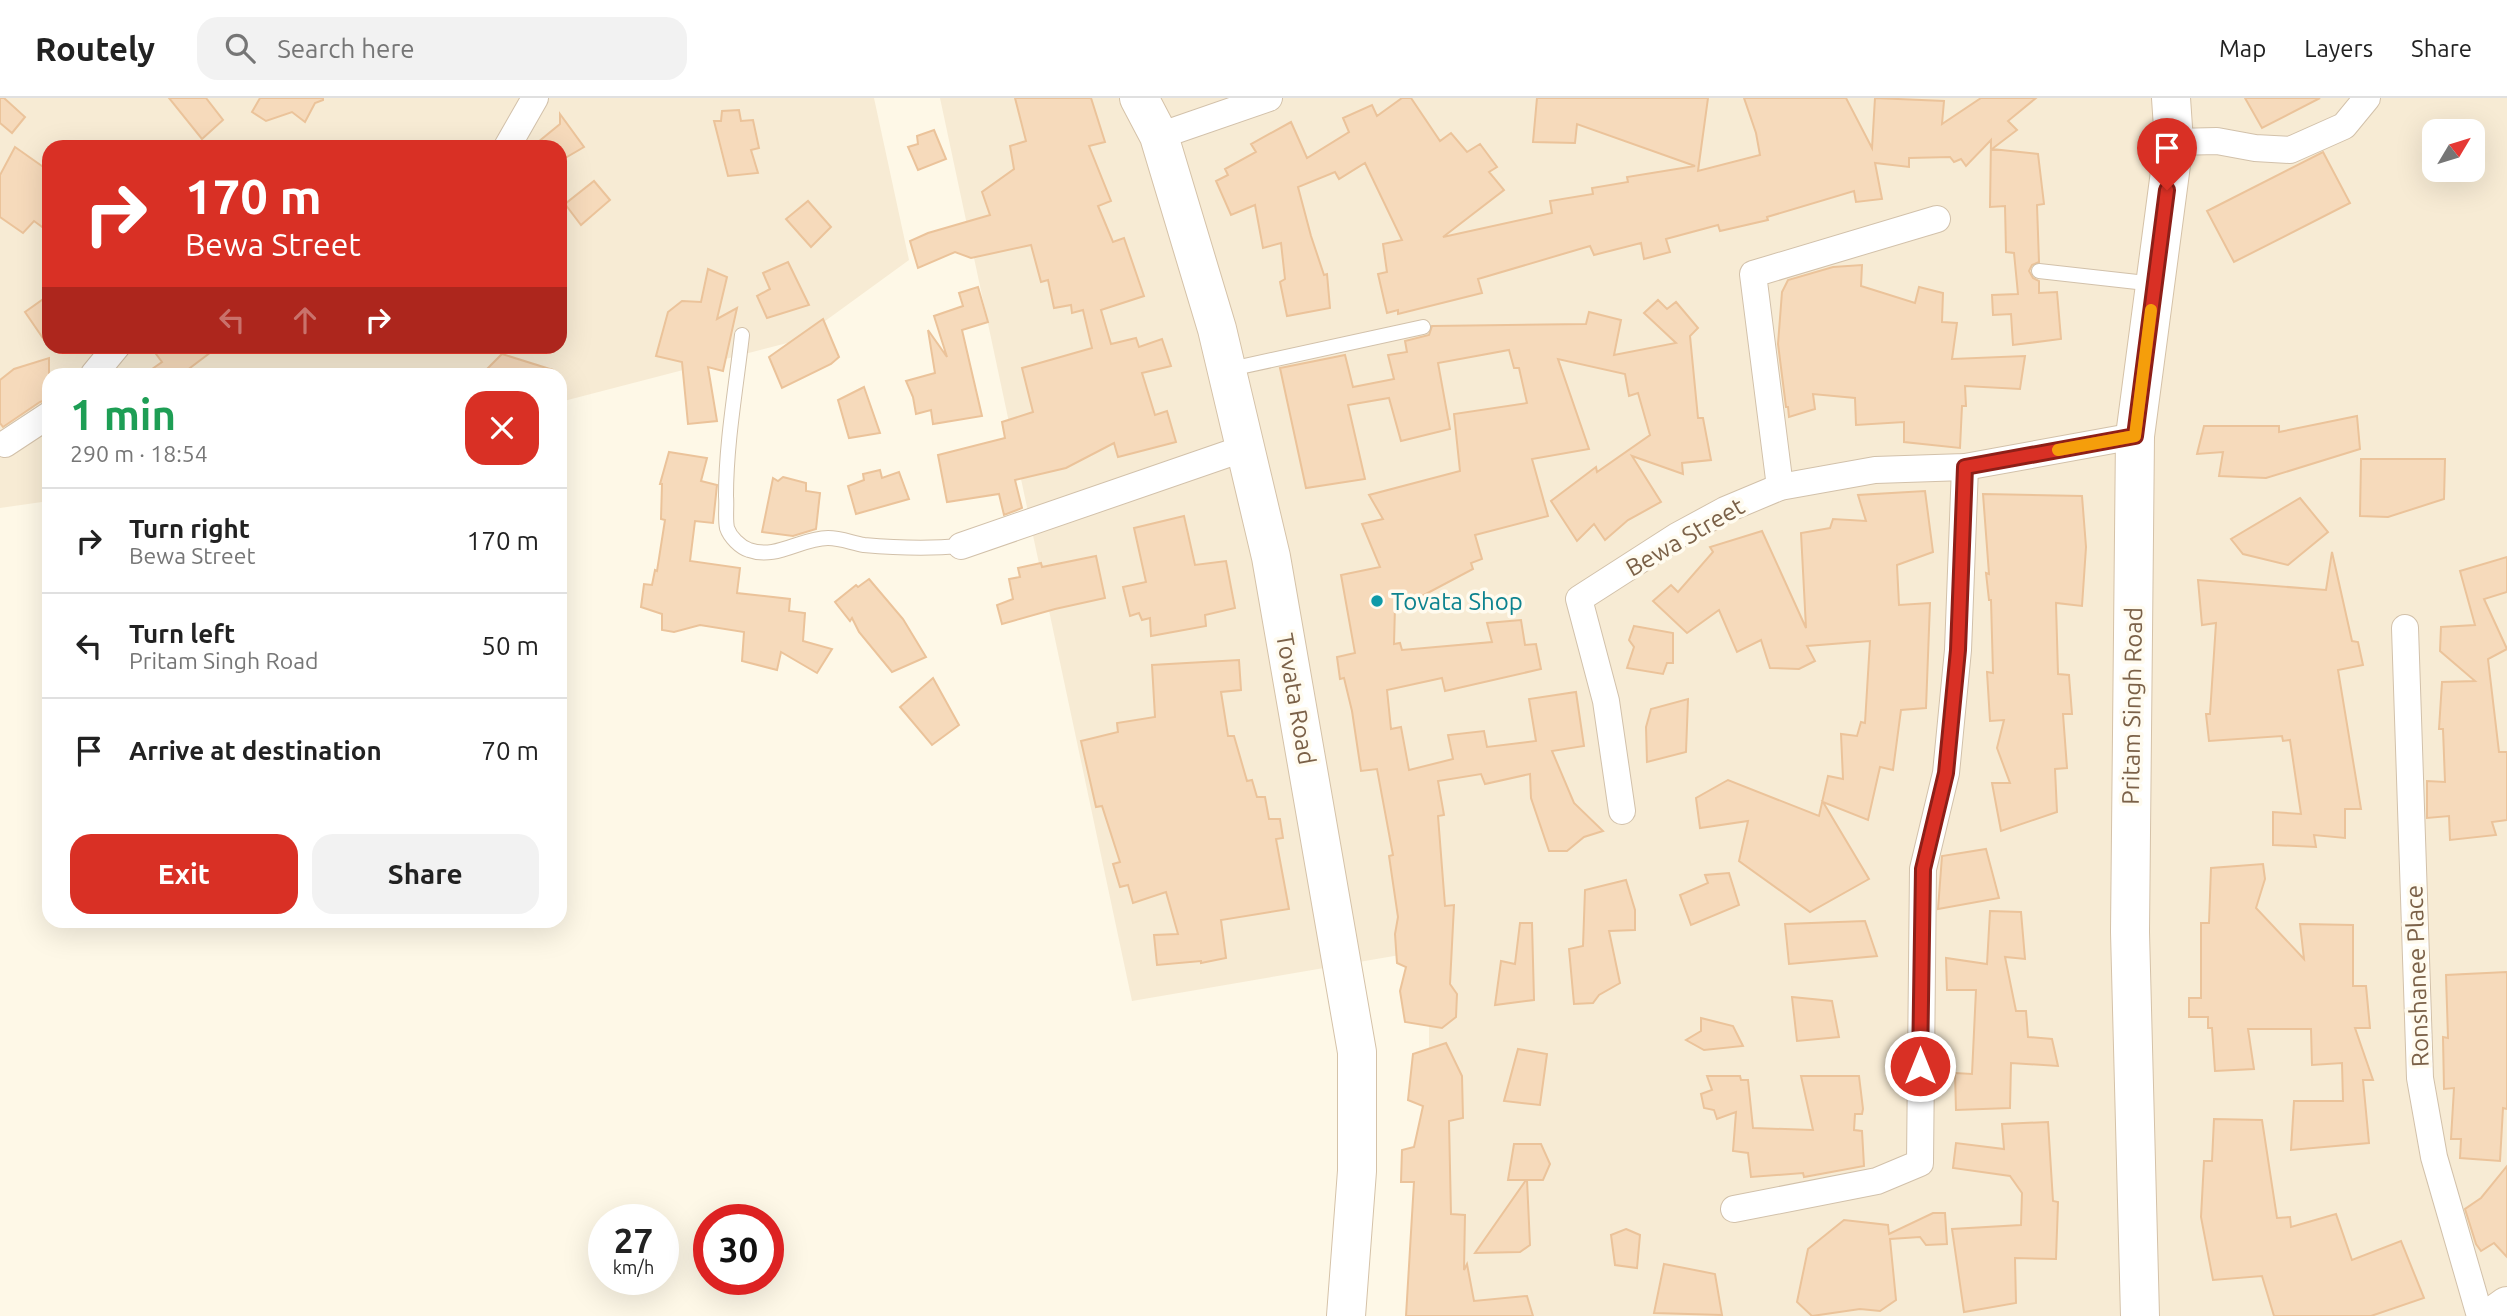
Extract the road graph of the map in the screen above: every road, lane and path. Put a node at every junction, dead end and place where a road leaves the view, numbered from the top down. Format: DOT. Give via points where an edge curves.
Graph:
graph roads {
  1 [pos="535,98"];
  2 [pos="1139,98"];
  3 [pos="1269,98"];
  4 [pos="2171,98"];
  5 [pos="2367,98"];
  6 [pos="1159,135"];
  7 [pos="511,140"];
  8 [pos="2174,142"];
  9 [pos="1937,219"];
  10 [pos="2039,271"];
  11 [pos="2155,284"];
  12 [pos="1423,327"];
  13 [pos="742,335"];
  14 [pos="110,354"];
  15 [pos="99,368"];
  16 [pos="1226,370"];
  17 [pos="42,419"];
  18 [pos="2135,436"];
  19 [pos="5,443"];
  20 [pos="1245,448"];
  21 [pos="1965,467"];
  22 [pos="1780,487"];
  23 [pos="961,546"];
  24 [pos="2405,628"];
  25 [pos="1622,811"];
  26 [pos="1734,1209"];
  27 [pos="2507,1306"];
  28 [pos="1346,1316"];
  29 [pos="2140,1316"];
  30 [pos="2480,1316"];
  31 [pos="2493,1316"];
  1 -- 7 [label="street"];
  2 -- 6 [label="street, Tovata Road"];
  3 -- 6 [label="street"];
  4 -- 8 [label="street, Pritam Singh Road"];
  5 -- 8 [label="street" via="2344,127 2290,150 2217,141"];
  6 -- 16 [label="street, Tovata Road"];
  8 -- 11 [label="street, Pritam Singh Road"];
  9 -- 22 [label="street" via="1753,274"];
  10 -- 11 [label="lane"];
  11 -- 18 [label="street, Pritam Singh Road"];
  12 -- 16 [label="lane"];
  13 -- 23 [label="lane" via="726,472 727,527 740,545 768,552 827,538 920,549"];
  14 -- 15 [label="street"];
  16 -- 20 [label="street, Tovata Road"];
  17 -- 19 [label="street"];
  18 -- 21 [label="street, Bewa Street"];
  18 -- 29 [label="street, Pritam Singh Road" via="2130,932"];
  20 -- 23 [label="street"];
  20 -- 28 [label="street, Tovata Road" via="1271,557 1357,1052 1357,1171"];
  21 -- 22 [label="street, Bewa Street" via="1875,470"];
  21 -- 26 [label="street" via="1958,650 1946,773 1923,869 1920,1163 1877,1181"];
  22 -- 25 [label="street, Bewa Street" via="1677,536 1579,599 1606,701"];
  24 -- 30 [label="street, Ronshanee Place" via="2420,1078 2434,1157"];
  27 -- 31 [label="street"];
}
